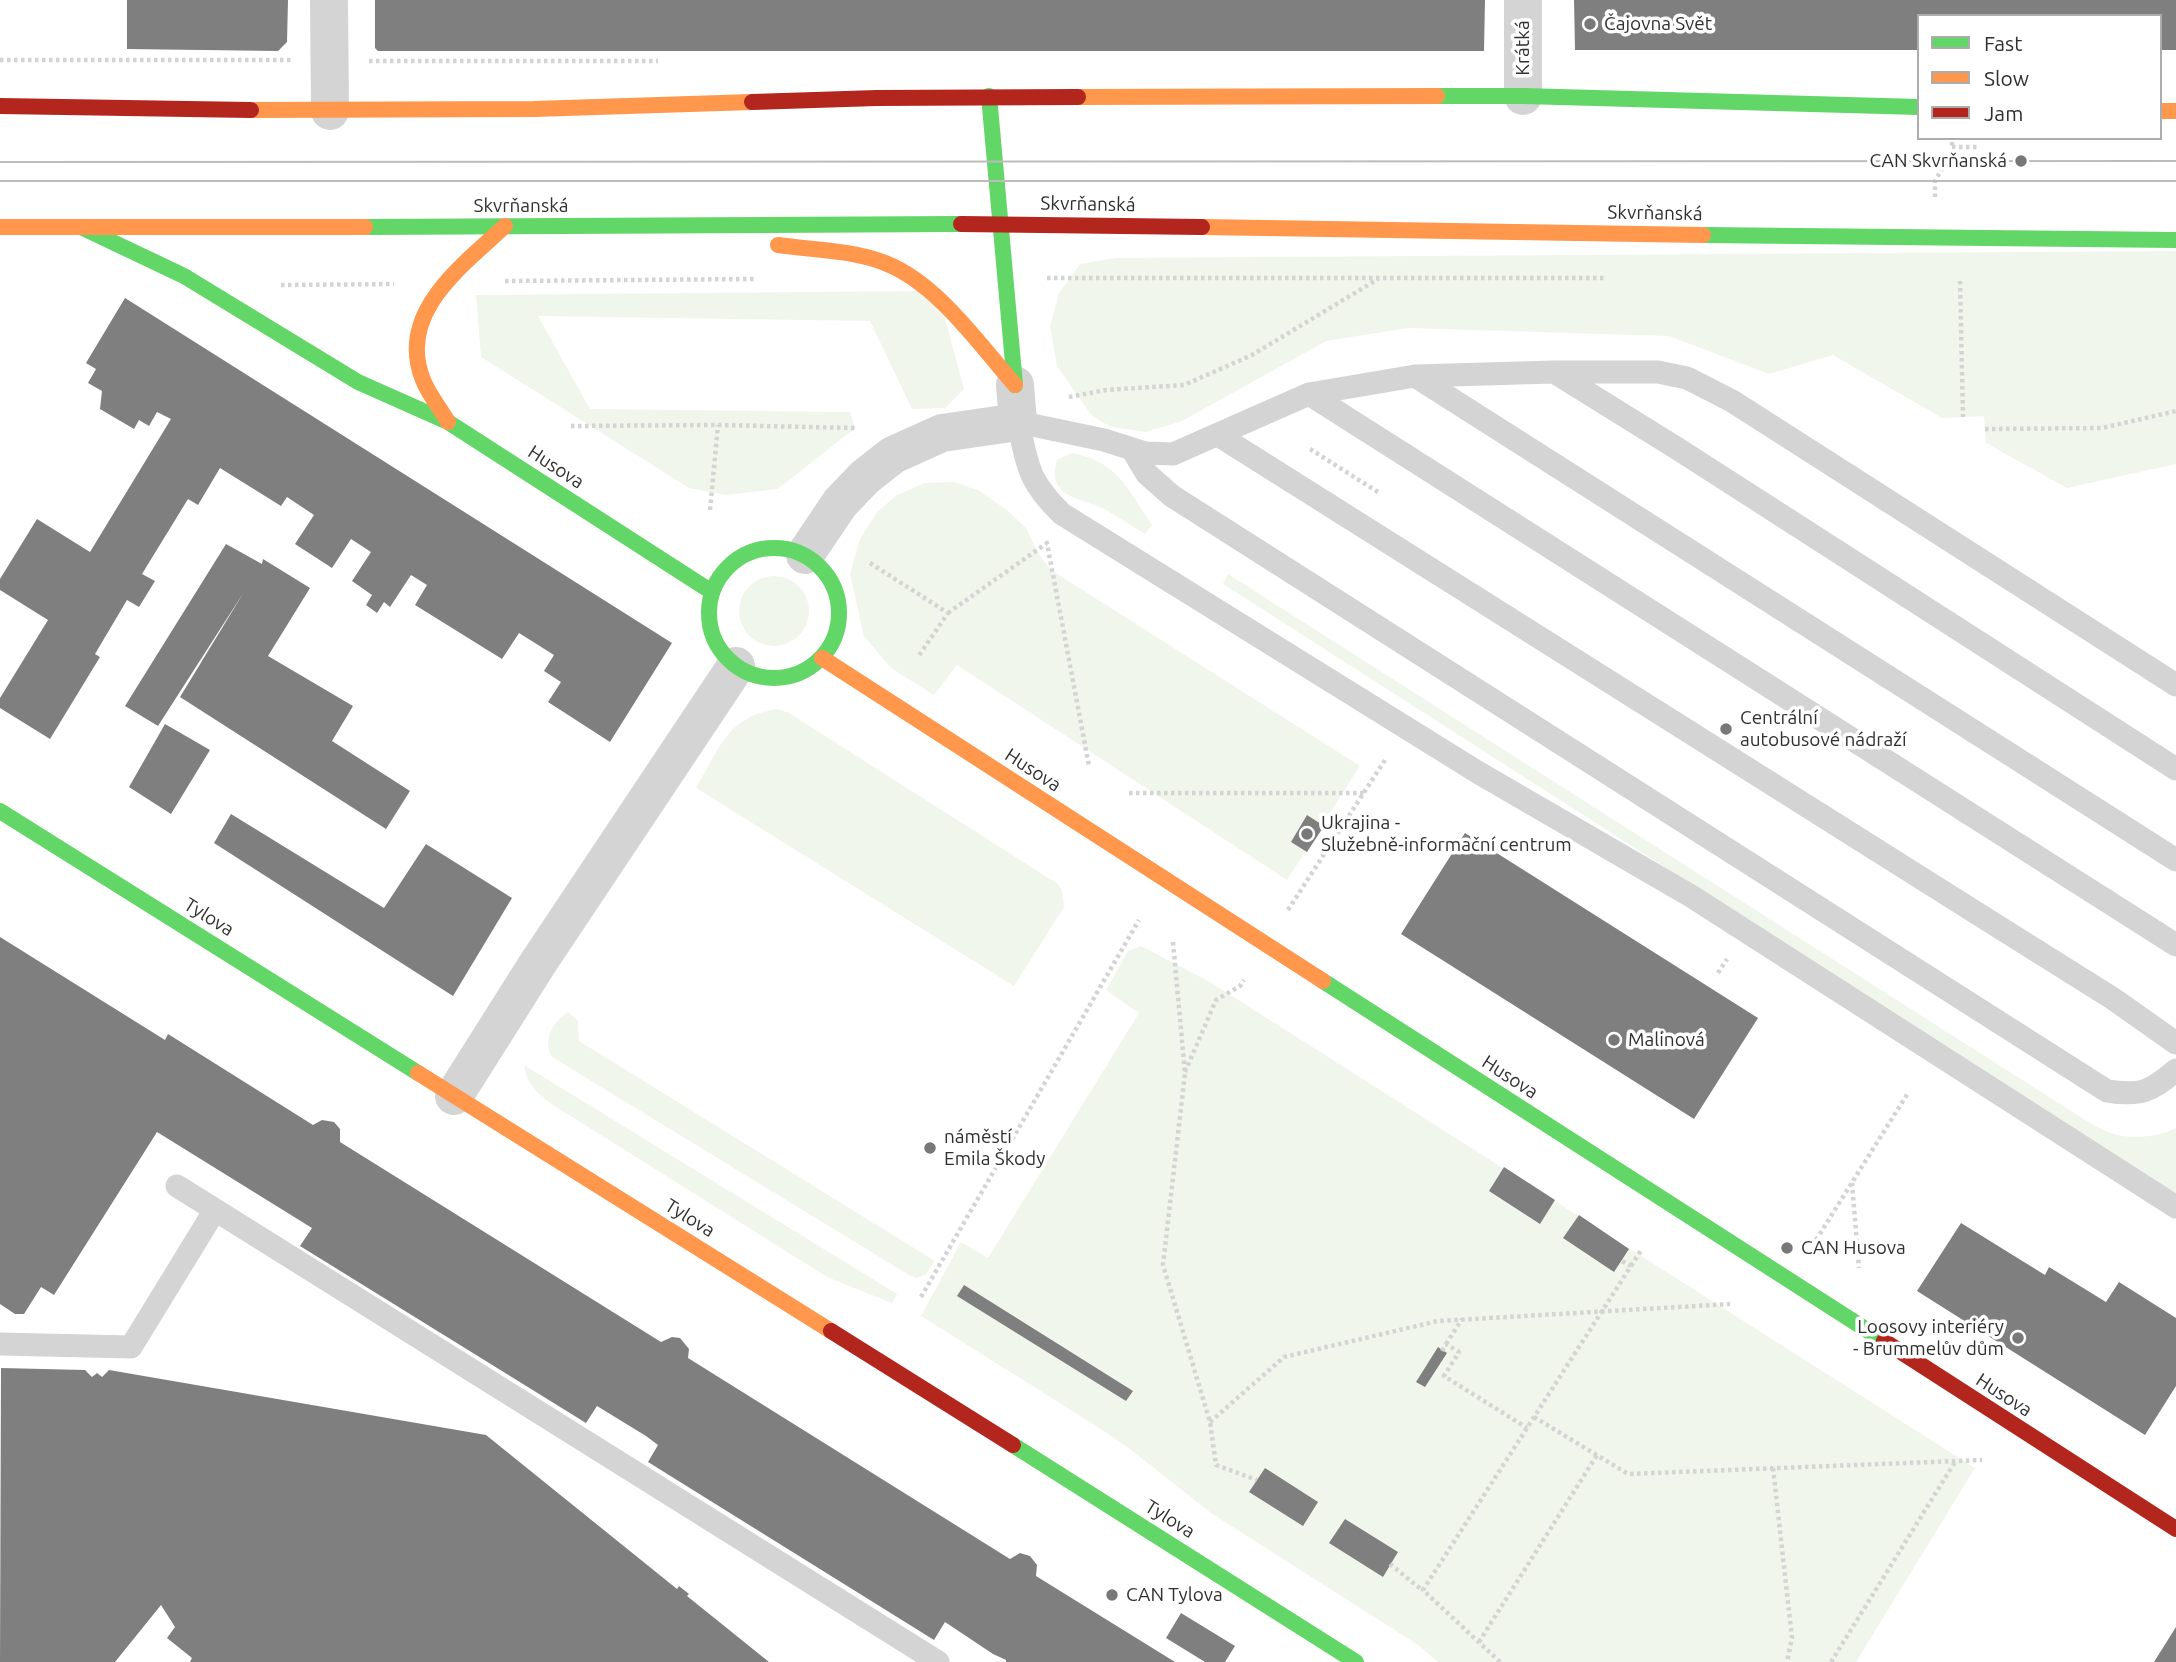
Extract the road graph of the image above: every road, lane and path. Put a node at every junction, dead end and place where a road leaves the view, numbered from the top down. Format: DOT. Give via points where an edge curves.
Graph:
graph roads {
  1 [pos="330,0"];
  2 [pos="1523,0"];
  3 [pos="989,96"];
  4 [pos="1523,96"];
  5 [pos="0,106"];
  6 [pos="1917,107"];
  7 [pos="330,111"];
  8 [pos="1952,140"];
  9 [pos="1952,147"];
  10 [pos="1980,147"];
  11 [pos="1000,224"];
  12 [pos="505,226"];
  13 [pos="0,227"];
  14 [pos="80,227"];
  15 [pos="668,227"];
  16 [pos="1935,239"];
  17 [pos="2176,240"];
  18 [pos="1005,278"];
  19 [pos="1380,278"];
  20 [pos="1615,278"];
  21 [pos="763,279"];
  22 [pos="1960,279"];
  23 [pos="445,283"];
  24 [pos="269,285"];
  25 [pos="1554,372"];
  26 [pos="1415,376"];
  27 [pos="1309,394"];
  28 [pos="1016,404"];
  29 [pos="2176,411"];
  30 [pos="1963,416"];
  31 [pos="448,422"];
  32 [pos="718,425"];
  33 [pos="571,426"];
  34 [pos="855,428"];
  35 [pos="1986,429"];
  36 [pos="1218,435"];
  37 [pos="1132,449"];
  38 [pos="710,510"];
  39 [pos="805,555"];
  40 [pos="870,563"];
  41 [pos="712,592"];
  42 [pos="948,613"];
  43 [pos="918,657"];
  44 [pos="822,658"];
  45 [pos="736,666"];
  46 [pos="2176,685"];
  47 [pos="1385,760"];
  48 [pos="1089,766"];
  49 [pos="2176,769"];
  50 [pos="1129,793"];
  51 [pos="1364,793"];
  52 [pos="0,811"];
  53 [pos="2176,860"];
  54 [pos="1139,920"];
  55 [pos="1172,942"];
  56 [pos="1266,945"];
  57 [pos="2176,946"];
  58 [pos="2176,1043"];
  59 [pos="2176,1070"];
  60 [pos="1185,1073"];
  61 [pos="1908,1094"];
  62 [pos="454,1096"];
  63 [pos="1852,1182"];
  64 [pos="177,1186"];
  65 [pos="2176,1207"];
  66 [pos="215,1210"];
  67 [pos="1816,1240"];
  68 [pos="1642,1249"];
  69 [pos="1622,1261"];
  70 [pos="1631,1266"];
  71 [pos="1859,1268"];
  72 [pos="921,1297"];
  73 [pos="1730,1304"];
  74 [pos="1603,1310"];
  75 [pos="1462,1319"];
  76 [pos="0,1344"];
  77 [pos="1447,1344"];
  78 [pos="1442,1350"];
  79 [pos="1534,1417"];
  80 [pos="1210,1422"];
  81 [pos="1527,1428"];
  82 [pos="1598,1455"];
  83 [pos="1982,1460"];
  84 [pos="1955,1461"];
  85 [pos="1773,1468"];
  86 [pos="1257,1480"];
  87 [pos="2176,1529"];
  88 [pos="1390,1564"];
  89 [pos="1423,1590"];
  90 [pos="1479,1642"];
  91 [pos="938,1662"];
  92 [pos="1356,1662"];
  93 [pos="1500,1662"];
  94 [pos="1787,1662"];
  95 [pos="1831,1662"];
  1 -- 7 [label="street"];
  2 -- 4 [label="street, Krátká"];
  3 -- 4 [label="main road"];
  3 -- 7 [label="main road"];
  3 -- 11 [label="main road"];
  4 -- 6 [label="main road"];
  5 -- 7 [label="main road"];
  8 -- 9 [label="path"];
  9 -- 10 [label="path"];
  9 -- 16 [label="path" via="1935,181"];
  11 -- 15 [label="main road, Skvrňanská"];
  11 -- 16 [label="main road, Skvrňanská"];
  11 -- 18 [label="main road"];
  12 -- 14 [label="main road, Skvrňanská"];
  12 -- 15 [label="main road, Skvrňanská"];
  12 -- 23 [label="main road"];
  13 -- 14 [label="main road, Skvrňanská"];
  14 -- 31 [label="main road, Husova" via="184,276 358,382"];
  15 -- 28 [label="main road" via="867,259 898,269 932,294"];
  16 -- 17 [label="main road, Skvrňanská"];
  18 -- 19 [label="path"];
  18 -- 28 [label="main road"];
  19 -- 20 [label="path"];
  19 -- 28 [label="path" via="1252,355 1184,385 1105,390"];
  21 -- 23 [label="path"];
  22 -- 30 [label="path"];
  23 -- 24 [label="path"];
  23 -- 31 [label="main road" via="429,302 414,339 423,379"];
  25 -- 26 [label="lane"];
  25 -- 46 [label="lane" via="1658,372 1713,389"];
  25 -- 49 [label="lane"];
  26 -- 27 [label="lane"];
  26 -- 53 [label="lane"];
  27 -- 36 [label="lane"];
  27 -- 57 [label="lane"];
  28 -- 37 [label="lane"];
  28 -- 39 [label="street" via="893,455 840,503"];
  28 -- 65 [label="lane" via="1029,472 1062,514 1479,773 1691,896"];
  29 -- 35 [label="path" via="2102,428"];
  31 -- 41 [label="main road, Husova"];
  32 -- 33 [label="path"];
  32 -- 34 [label="path"];
  32 -- 38 [label="path"];
  36 -- 37 [label="lane" via="1173,454"];
  36 -- 58 [label="lane" via="1994,923"];
  37 -- 59 [label="lane" via="1147,474 1172,496 2107,1091 2133,1095 2157,1086"];
  39 -- 41 [label="main road" via="784,548 761,549 740,557 723,572"];
  39 -- 44 [label="main road" via="821,568 839,603 839,623"];
  40 -- 42 [label="path"];
  41 -- 45 [label="main road" via="711,632"];
  42 -- 43 [label="path"];
  42 -- 48 [label="path" via="1047,543"];
  44 -- 45 [label="main road" via="790,677 752,675"];
  44 -- 56 [label="main road, Husova"];
  45 -- 62 [label="street"];
  47 -- 51 [label="path"];
  50 -- 51 [label="path"];
  51 -- 56 [label="path"];
  52 -- 62 [label="main road, Tylova"];
  54 -- 72 [label="path"];
  55 -- 60 [label="path"];
  56 -- 60 [label="path" via="1240,986 1216,1000"];
  56 -- 87 [label="main road, Husova"];
  60 -- 80 [label="path" via="1163,1265"];
  61 -- 63 [label="path"];
  62 -- 92 [label="main road, Tylova"];
  63 -- 67 [label="path"];
  63 -- 71 [label="path"];
  64 -- 66 [label="lane"];
  66 -- 76 [label="lane" via="131,1347"];
  66 -- 91 [label="lane"];
  68 -- 70 [label="path"];
  69 -- 70 [label="path"];
  70 -- 74 [label="path"];
  73 -- 74 [label="path"];
  74 -- 75 [label="path"];
  74 -- 79 [label="path"];
  75 -- 77 [label="path"];
  75 -- 80 [label="path" via="1284,1357"];
  77 -- 78 [label="path"];
  77 -- 81 [label="path" via="1459,1352 1444,1376"];
  79 -- 81 [label="path"];
  79 -- 82 [label="path"];
  80 -- 86 [label="path" via="1216,1465"];
  81 -- 89 [label="path"];
  82 -- 85 [label="path" via="1628,1474"];
  82 -- 90 [label="path"];
  83 -- 84 [label="path"];
  84 -- 85 [label="path"];
  84 -- 95 [label="path"];
  85 -- 94 [label="path" via="1792,1638"];
  88 -- 89 [label="path"];
  89 -- 90 [label="path"];
  90 -- 93 [label="path"];
}
